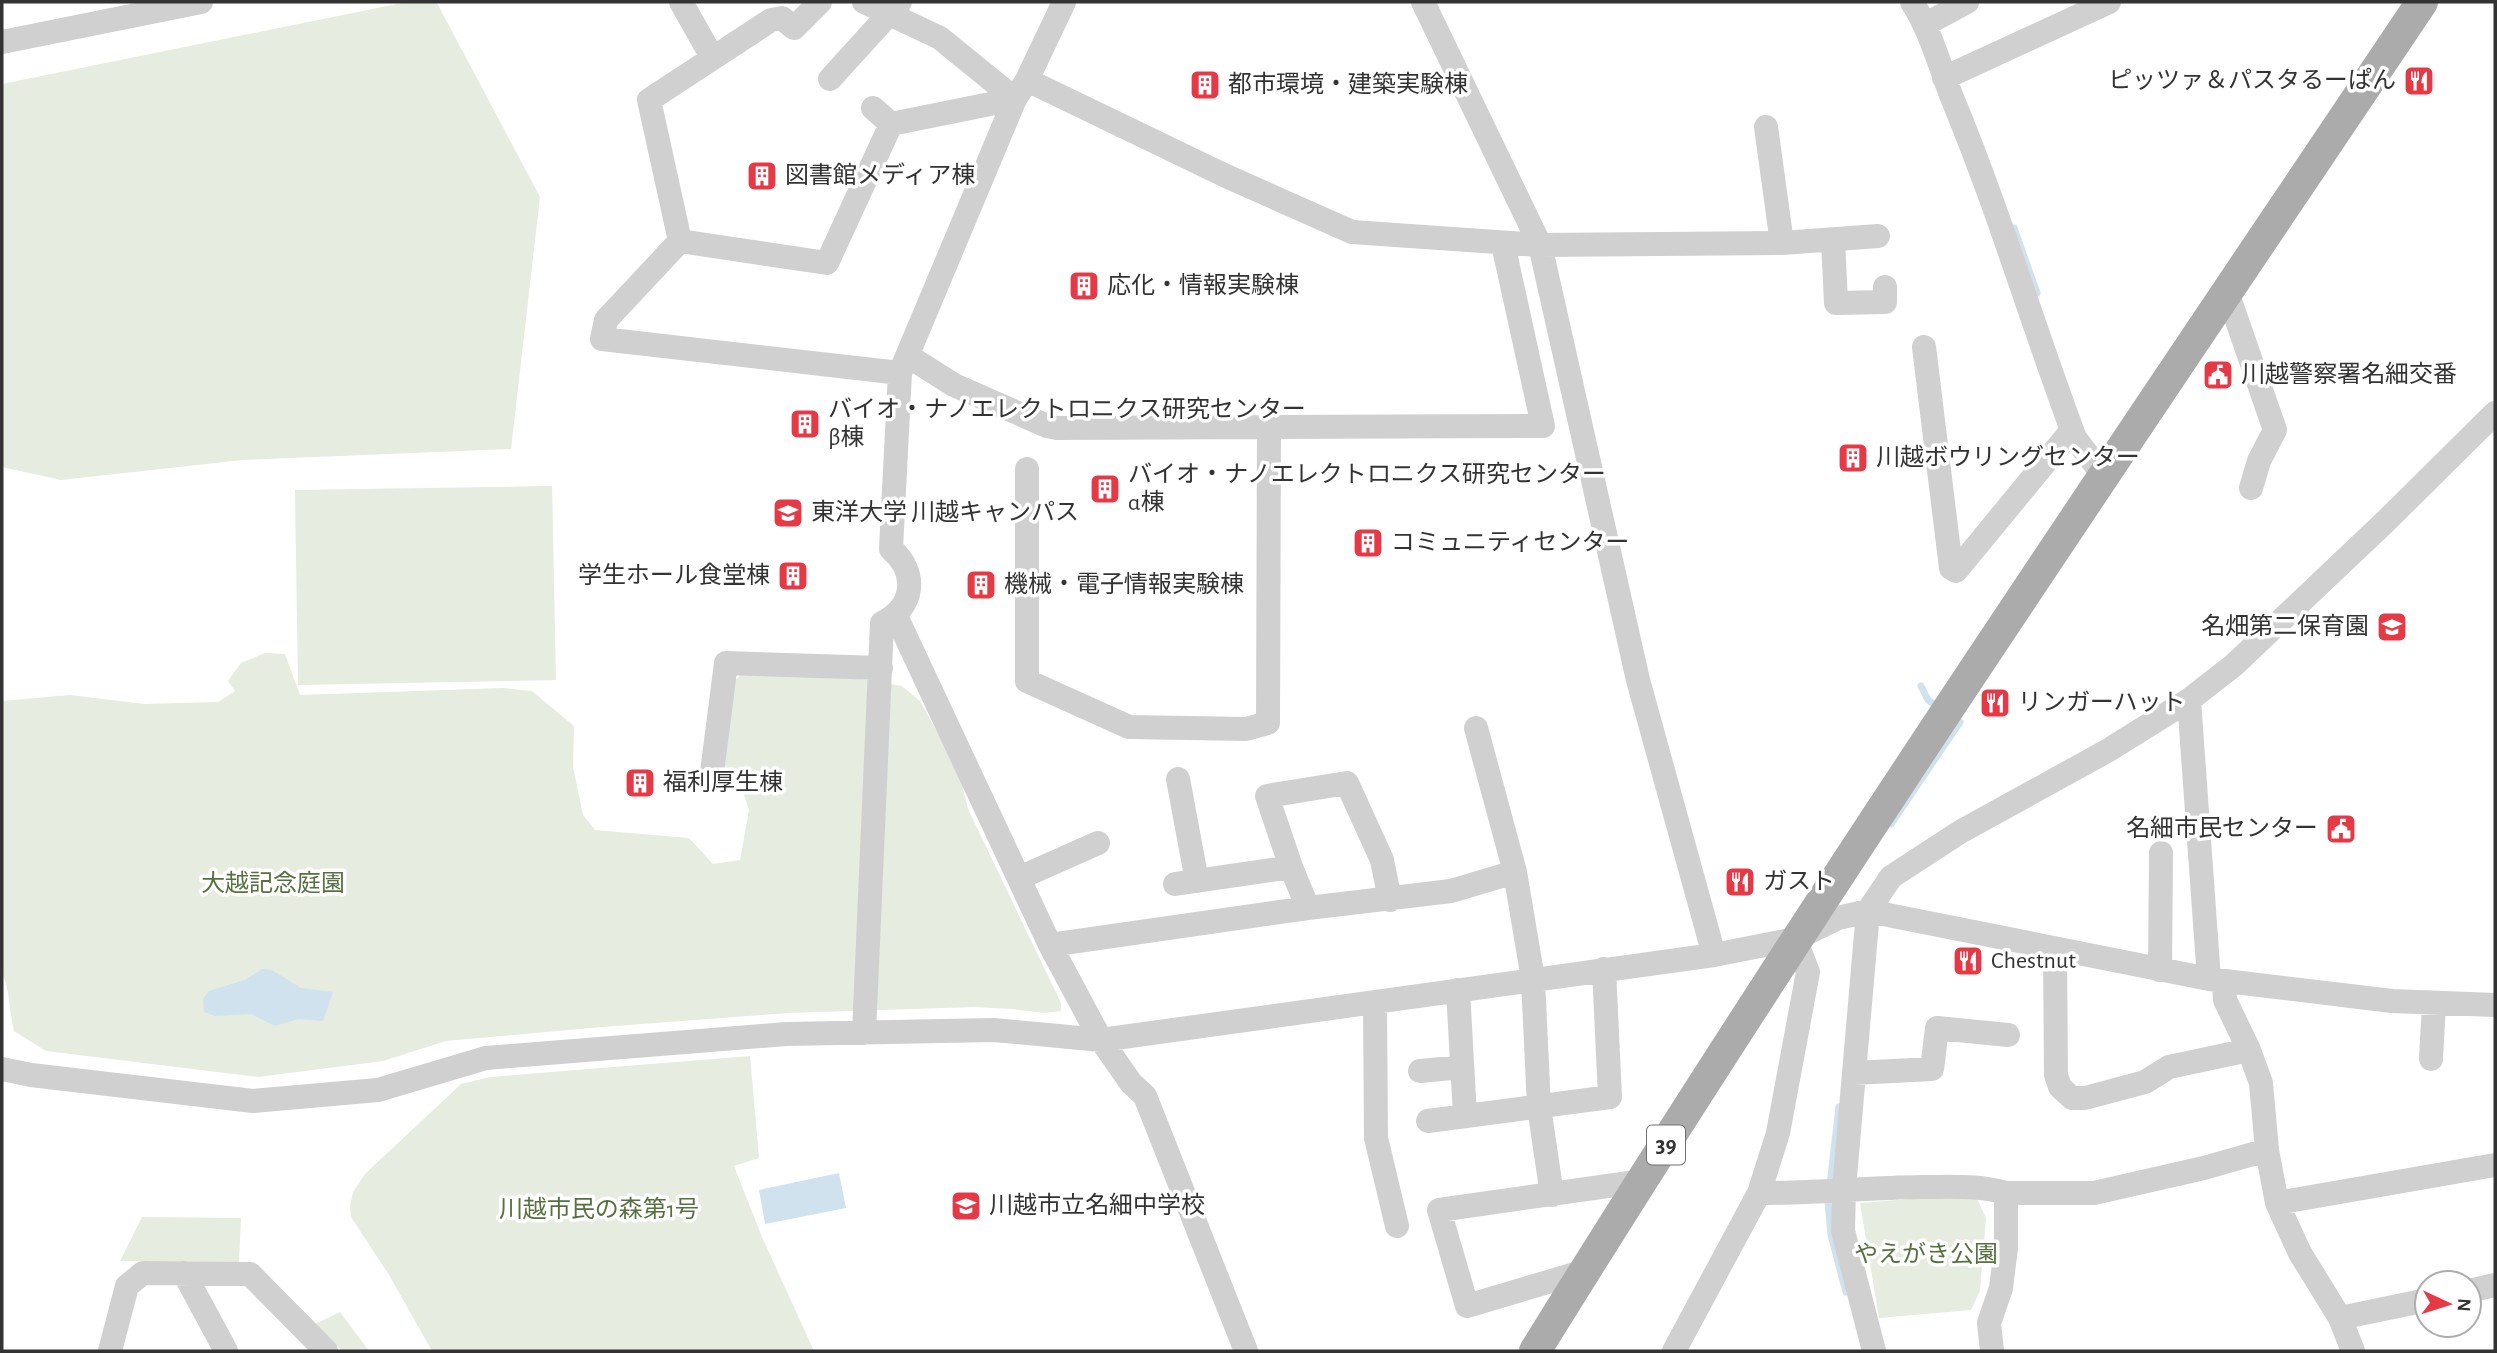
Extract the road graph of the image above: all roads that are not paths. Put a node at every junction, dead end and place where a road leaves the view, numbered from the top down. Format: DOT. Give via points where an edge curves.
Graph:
graph roads {
  1 [pos="201,2"];
  2 [pos="681,2"];
  3 [pos="820,2"];
  4 [pos="864,2"];
  5 [pos="1064,2"];
  6 [pos="1423,2"];
  7 [pos="1912,2"];
  8 [pos="1967,2"];
  9 [pos="2109,2"];
  10 [pos="2422,2"];
  11 [pos="896,8"];
  12 [pos="1926,24"];
  13 [pos="2,42"];
  14 [pos="712,57"];
  15 [pos="1944,78"];
  16 [pos="830,79"];
  17 [pos="1021,89"];
  18 [pos="1766,127"];
  19 [pos="1878,236"];
  20 [pos="1833,240"];
  21 [pos="680,241"];
  22 [pos="1782,243"];
  23 [pos="1503,244"];
  24 [pos="1540,245"];
  25 [pos="1885,287"];
  26 [pos="2227,292"];
  27 [pos="1924,347"];
  28 [pos="904,365"];
  29 [pos="2495,412"];
  30 [pos="1269,426"];
  31 [pos="2072,430"];
  32 [pos="1027,469"];
  33 [pos="2103,475"];
  34 [pos="2251,488"];
  35 [pos="896,616"];
  36 [pos="881,668"];
  37 [pos="2189,700"];
  38 [pos="1476,728"];
  39 [pos="712,772"];
  40 [pos="1178,779"];
  41 [pos="1098,843"];
  42 [pos="2161,853"];
  43 [pos="1291,867"];
  44 [pos="1515,872"];
  45 [pos="1019,878"];
  46 [pos="1390,900"];
  47 [pos="1308,908"];
  48 [pos="1868,911"];
  49 [pos="1795,939"];
  50 [pos="1050,945"];
  51 [pos="2056,949"];
  52 [pos="1714,954"];
  53 [pos="1604,969"];
  54 [pos="2160,970"];
  55 [pos="1533,979"];
  56 [pos="2217,980"];
  57 [pos="1458,990"];
  58 [pos="1375,1003"];
  59 [pos="2434,1003"];
  60 [pos="2495,1005"];
  61 [pos="864,1033"];
  62 [pos="2008,1035"];
  63 [pos="1101,1040"];
  64 [pos="2249,1050"];
  65 [pos="2431,1059"];
  66 [pos="1462,1067"];
  67 [pos="2,1069"];
  68 [pos="1420,1071"];
  69 [pos="1854,1073"];
  70 [pos="1539,1107"];
  71 [pos="1465,1116"];
  72 [pos="1428,1121"];
  73 [pos="2267,1150"];
  74 [pos="2495,1165"];
  75 [pos="1643,1181"];
  76 [pos="1834,1190"];
  77 [pos="1759,1193"];
  78 [pos="2006,1193"];
  79 [pos="1552,1195"];
  80 [pos="2277,1203"];
  81 [pos="1397,1226"];
  82 [pos="1585,1271"];
  83 [pos="184,1273"];
  84 [pos="2413,1303"];
  85 [pos="2340,1318"];
  86 [pos="110,1351"];
  87 [pos="226,1351"];
  88 [pos="326,1351"];
  89 [pos="1246,1351"];
  90 [pos="1535,1351"];
  91 [pos="1674,1351"];
  92 [pos="1874,1351"];
  93 [pos="1992,1351"];
  94 [pos="2353,1351"];
  1 -- 13 [label="street"];
  2 -- 14 [label="street"];
  3 -- 14 [label="street" via="794,28 782,18 771,20"];
  4 -- 11 [label="street"];
  5 -- 17 [label="street"];
  6 -- 24 [label="street"];
  7 -- 12 [label="street"];
  8 -- 12 [label="street"];
  9 -- 15 [label="street"];
  10 -- 26 [label="main road, 39"];
  11 -- 16 [label="street"];
  11 -- 17 [label="street"];
  12 -- 15 [label="street"];
  14 -- 21 [label="street" via="649,100"];
  15 -- 31 [label="street"];
  17 -- 21 [label="street" via="882,116 827,263"];
  17 -- 23 [label="street" via="1352,232"];
  17 -- 28 [label="street"];
  18 -- 22 [label="street"];
  19 -- 20 [label="street"];
  20 -- 22 [label="street"];
  20 -- 25 [label="street" via="1836,303 1885,302"];
  21 -- 28 [label="street" via="606,320 603,339"];
  22 -- 24 [label="street"];
  23 -- 24 [label="street"];
  23 -- 30 [label="street" via="1543,426"];
  24 -- 52 [label="street" via="1638,680"];
  26 -- 33 [label="main road, 39"];
  26 -- 34 [label="street" via="2275,430"];
  27 -- 31 [label="street" via="1951,568 1956,571"];
  28 -- 30 [label="street" via="1047,426"];
  28 -- 35 [label="street" via="891,549 903,559 909,584 907,601"];
  29 -- 37 [label="street" via="2254,646"];
  30 -- 32 [label="street" via="1268,723 1246,729 1129,727 1027,681"];
  31 -- 33 [label="street"];
  33 -- 49 [label="main road, 39"];
  35 -- 36 [label="street" via="882,622"];
  35 -- 45 [label="street"];
  36 -- 39 [label="street" via="726,663"];
  36 -- 61 [label="street"];
  37 -- 48 [label="street" via="1959,832 1891,877"];
  37 -- 56 [label="street"];
  38 -- 44 [label="street"];
  40 -- 43 [label="street" via="1186,883"];
  41 -- 45 [label="street"];
  42 -- 54 [label="street"];
  43 -- 46 [label="street" via="1267,796 1347,783 1382,860"];
  43 -- 47 [label="street"];
  44 -- 46 [label="street" via="1451,891"];
  44 -- 55 [label="street"];
  45 -- 50 [label="street"];
  46 -- 47 [label="street"];
  47 -- 50 [label="street"];
  48 -- 49 [label="street" via="1838,918"];
  48 -- 51 [label="street"];
  48 -- 69 [label="street"];
  49 -- 52 [label="street"];
  49 -- 75 [label="main road, 39"];
  49 -- 77 [label="street" via="1808,972 1778,1133"];
  50 -- 63 [label="street"];
  51 -- 54 [label="street"];
  51 -- 64 [label="street" via="2056,1075 2066,1095 2085,1098 2145,1082 2169,1066"];
  52 -- 53 [label="street"];
  53 -- 55 [label="street"];
  53 -- 70 [label="street" via="1610,1097"];
  54 -- 56 [label="street"];
  55 -- 57 [label="street"];
  55 -- 70 [label="street"];
  56 -- 59 [label="street"];
  56 -- 64 [label="street"];
  57 -- 58 [label="street"];
  57 -- 66 [label="street"];
  58 -- 63 [label="street"];
  58 -- 81 [label="street" via="1376,1138"];
  59 -- 60 [label="street"];
  59 -- 65 [label="street"];
  61 -- 63 [label="street" via="994,1030"];
  61 -- 67 [label="street" via="786,1034 486,1058 377,1090 253,1101"];
  62 -- 69 [label="street" via="1937,1028 1932,1069"];
  63 -- 89 [label="street" via="1145,1096"];
  64 -- 73 [label="street" via="2261,1083"];
  66 -- 68 [label="street"];
  66 -- 71 [label="street"];
  69 -- 76 [label="street"];
  70 -- 71 [label="street"];
  70 -- 79 [label="street"];
  71 -- 72 [label="street"];
  73 -- 78 [label="street" via="2094,1193"];
  73 -- 80 [label="street"];
  74 -- 80 [label="street"];
  75 -- 79 [label="street"];
  75 -- 82 [label="main road, 39"];
  76 -- 77 [label="street"];
  76 -- 78 [label="street" via="1983,1186"];
  76 -- 92 [label="street"];
  77 -- 91 [label="street"];
  78 -- 93 [label="street" via="2001,1288 1989,1323"];
  79 -- 82 [label="street" via="1439,1210 1467,1306"];
  80 -- 85 [label="street" via="2300,1253"];
  82 -- 90 [label="main road, 39"];
  83 -- 86 [label="street" via="142,1272 127,1286"];
  83 -- 87 [label="street"];
  83 -- 88 [label="street" via="250,1274"];
  84 -- 85 [label="street"];
  85 -- 94 [label="street"];
}
